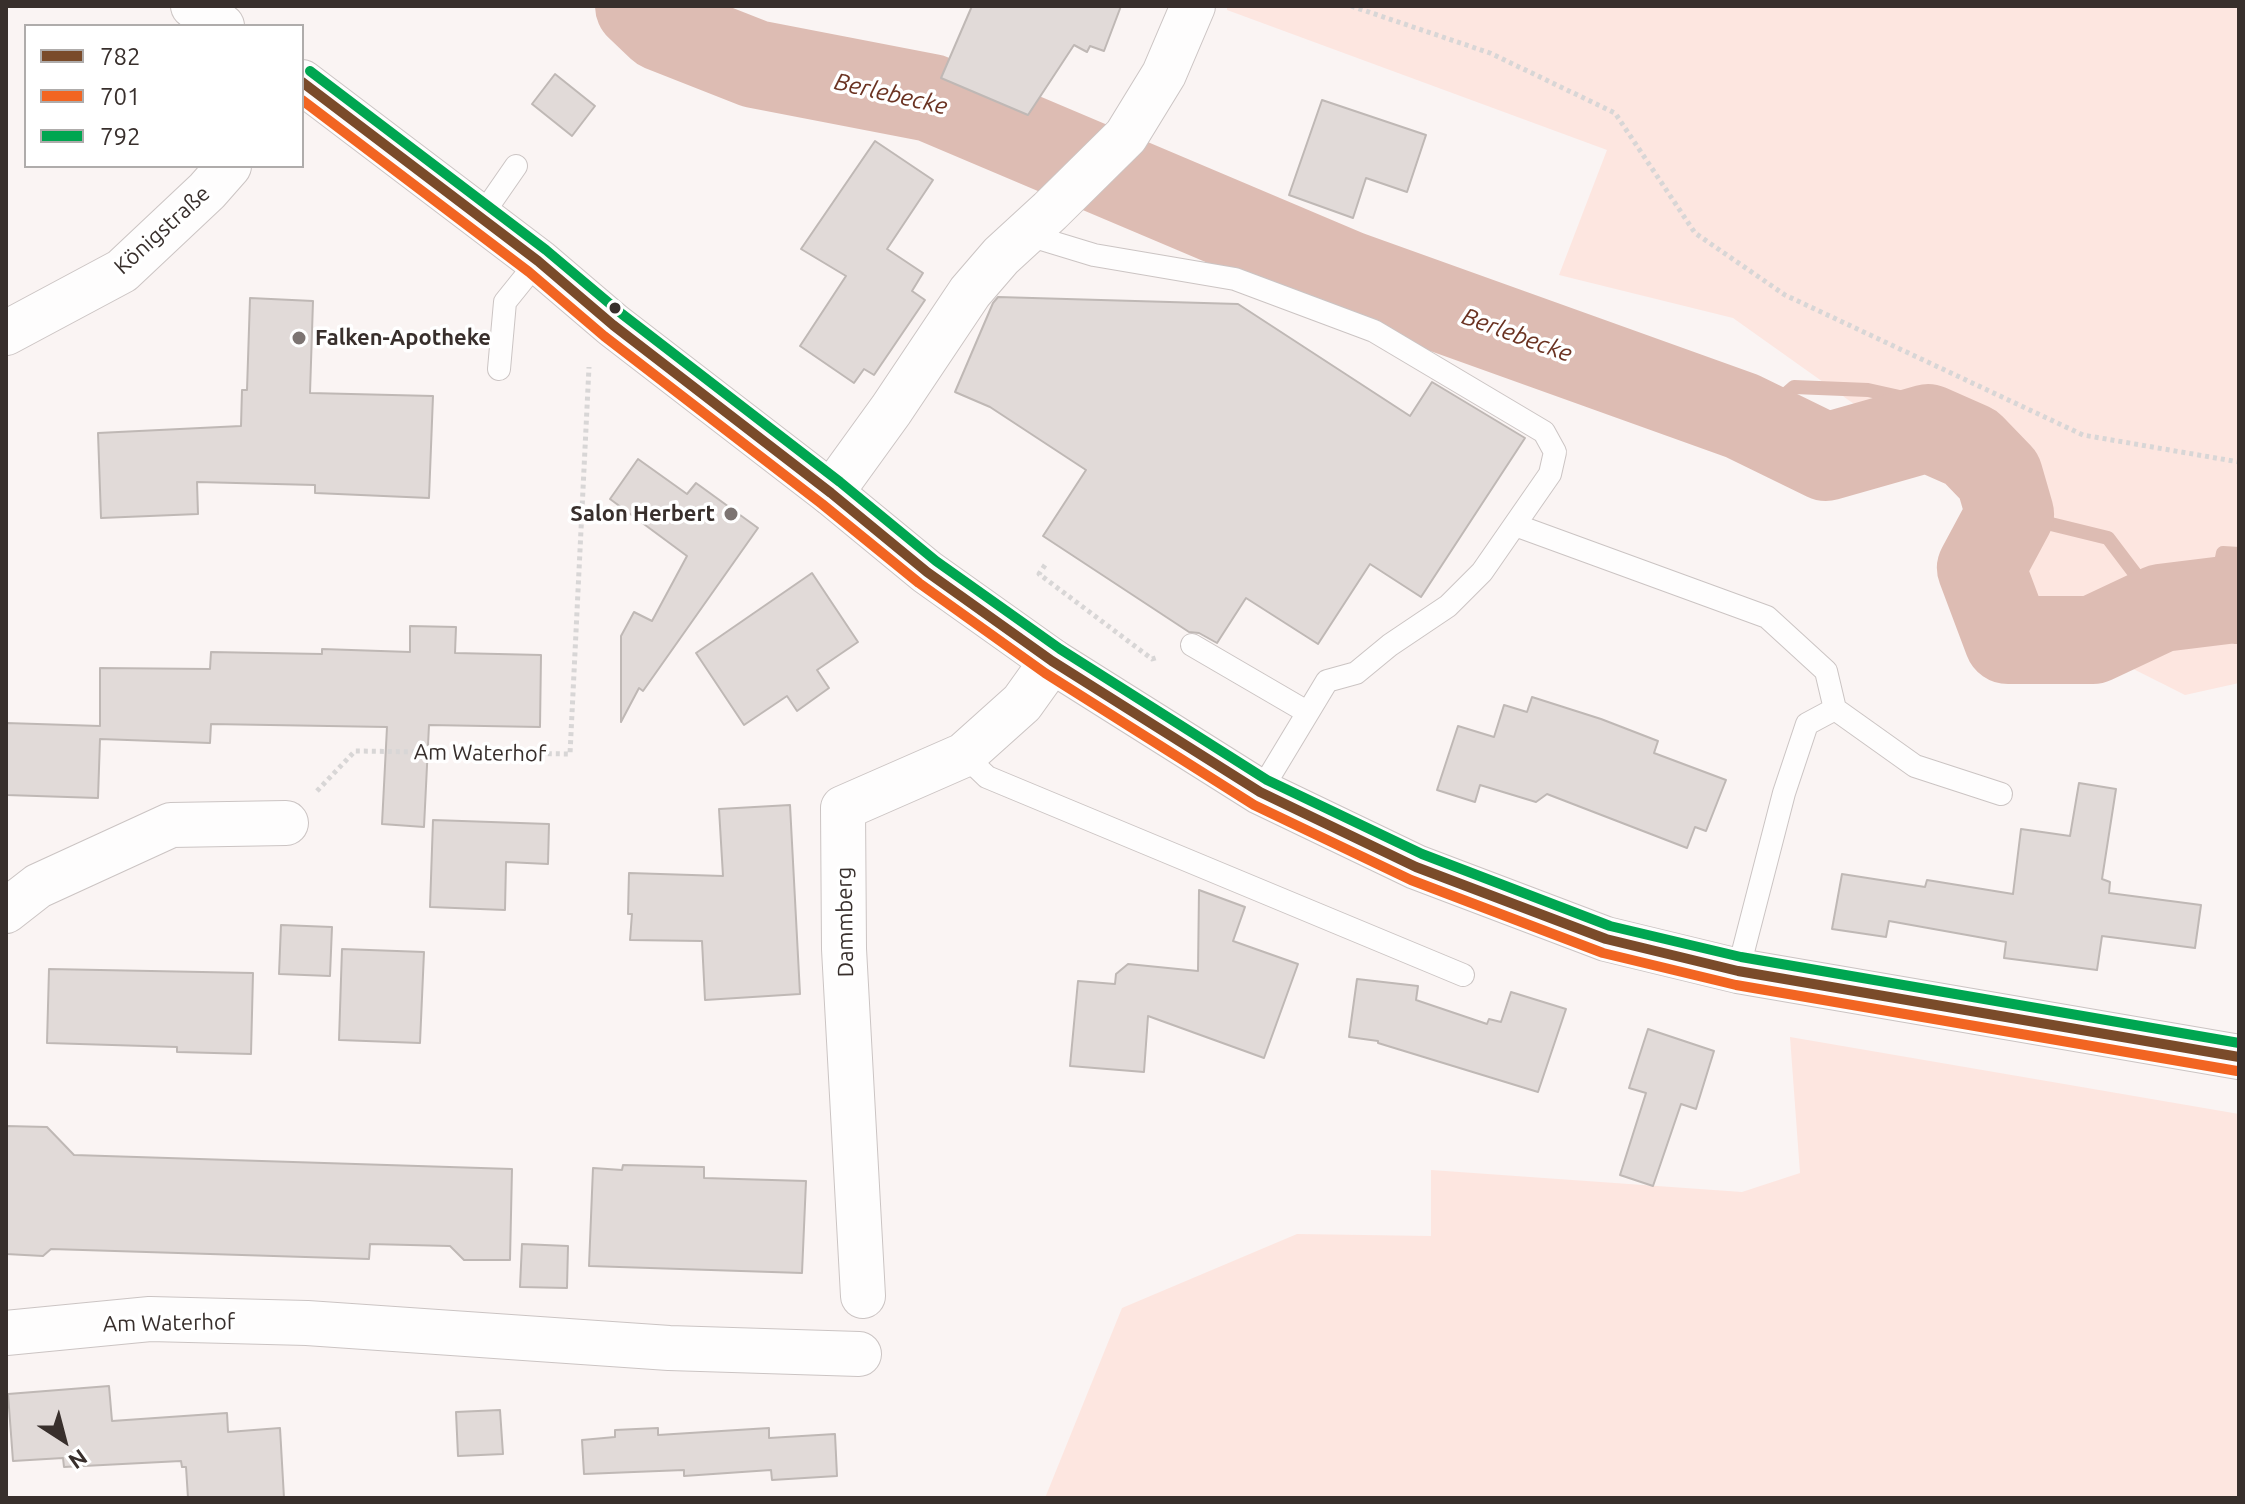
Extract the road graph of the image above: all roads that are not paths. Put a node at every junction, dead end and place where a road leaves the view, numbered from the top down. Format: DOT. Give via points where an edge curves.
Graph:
graph roads {
  1 [pos="193,6"];
  2 [pos="1193,6"];
  3 [pos="219,24"];
  4 [pos="304,84"];
  5 [pos="516,166"];
  6 [pos="227,168"];
  7 [pos="480,218"];
  8 [pos="1038,223"];
  9 [pos="538,261"];
  10 [pos="6,333"];
  11 [pos="499,369"];
  12 [pos="831,493"];
  13 [pos="1515,525"];
  14 [pos="1192,645"];
  15 [pos="1052,661"];
  16 [pos="1835,709"];
  17 [pos="1307,712"];
  18 [pos="964,755"];
  19 [pos="1260,792"];
  20 [pos="2001,794"];
  21 [pos="286,823"];
  22 [pos="6,911"];
  23 [pos="1738,971"];
  24 [pos="1463,975"];
  25 [pos="2239,1057"];
  26 [pos="863,1296"];
  27 [pos="6,1333"];
  28 [pos="859,1354"];
  1 -- 3 [label="street"];
  2 -- 8 [label="street" via="1164,74 1126,136"];
  4 -- 7 [label="street"];
  5 -- 7 [label="lane"];
  6 -- 10 [label="street, Königstraße" via="122,271"];
  7 -- 9 [label="street"];
  8 -- 12 [label="street" via="970,292"];
  8 -- 13 [label="lane" via="1094,255 1235,279 1374,331 1544,432 1555,452 1550,474"];
  9 -- 11 [label="lane" via="505,302"];
  9 -- 12 [label="street"];
  12 -- 15 [label="street" via="927,572"];
  13 -- 16 [label="lane" via="1767,617 1826,671"];
  13 -- 17 [label="lane" via="1482,572 1448,606 1356,673 1327,681"];
  14 -- 17 [label="lane"];
  15 -- 18 [label="street, Dammberg" via="1022,703"];
  15 -- 19 [label="street"];
  16 -- 20 [label="lane" via="1915,766"];
  16 -- 23 [label="lane" via="1807,724"];
  17 -- 19 [label="lane"];
  18 -- 24 [label="lane" via="987,777"];
  18 -- 26 [label="street, Dammberg" via="843,808 844,949"];
  19 -- 23 [label="street" via="1416,867 1606,939"];
  21 -- 22 [label="street" via="171,825 38,886"];
  23 -- 25 [label="street"];
  27 -- 28 [label="street, Am Waterhof" via="150,1319"];
}
